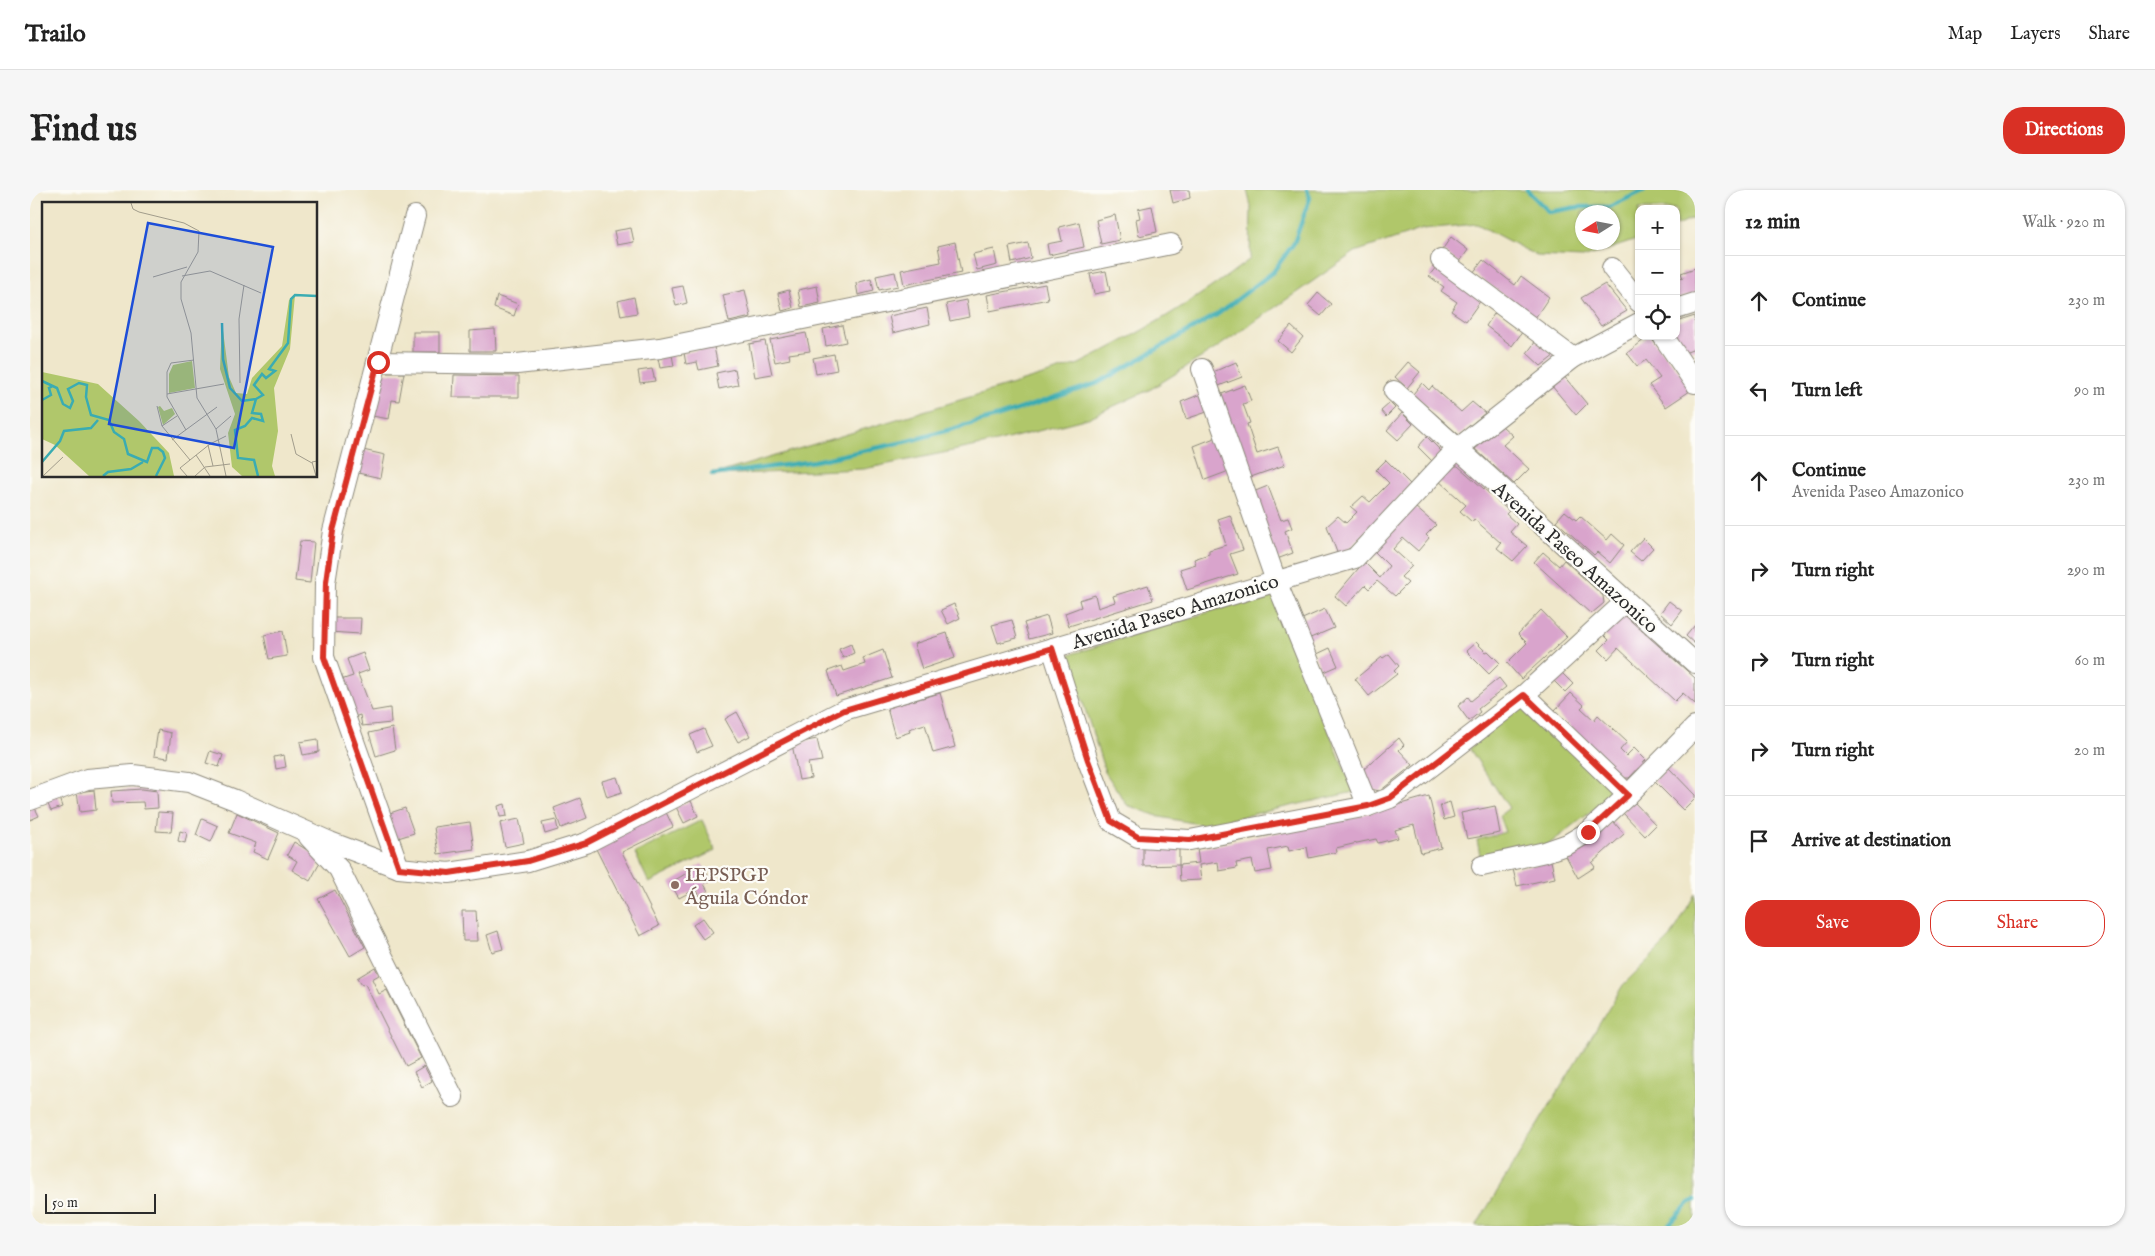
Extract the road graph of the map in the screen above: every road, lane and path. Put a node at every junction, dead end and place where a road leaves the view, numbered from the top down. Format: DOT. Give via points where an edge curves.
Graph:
graph roads {
  1 [pos="415,216"];
  2 [pos="1170,244"];
  3 [pos="1441,260"];
  4 [pos="1612,268"];
  5 [pos="1635,297"];
  6 [pos="1695,303"];
  7 [pos="1680,308"];
  8 [pos="1635,326"];
  9 [pos="1666,340"];
  10 [pos="1573,358"];
  11 [pos="378,362"];
  12 [pos="1202,369"];
  13 [pos="1695,382"];
  14 [pos="1394,391"];
  15 [pos="1456,449"];
  16 [pos="1276,581"];
  17 [pos="1625,602"];
  18 [pos="1052,648"];
  19 [pos="1695,663"];
  20 [pos="1524,695"];
  21 [pos="1695,727"];
  22 [pos="1628,795"];
  23 [pos="30,800"];
  24 [pos="1368,806"];
  25 [pos="302,830"];
  26 [pos="1482,866"];
  27 [pos="399,868"];
  28 [pos="453,1096"];
  1 -- 11 [label="street"];
  2 -- 11 [label="street" via="660,348 517,364"];
  3 -- 10 [label="street"];
  4 -- 5 [label="street"];
  6 -- 7 [label="street"];
  8 -- 10 [label="street"];
  9 -- 13 [label="street"];
  10 -- 15 [label="street"];
  11 -- 27 [label="street" via="333,531 326,582 324,657"];
  12 -- 16 [label="street"];
  14 -- 15 [label="street, Avenida Paseo Amazonico"];
  15 -- 16 [label="street, Avenida Paseo Amazonico" via="1355,558"];
  15 -- 17 [label="street, Avenida Paseo Amazonico"];
  16 -- 18 [label="street, Avenida Paseo Amazonico"];
  16 -- 24 [label="street"];
  17 -- 19 [label="street, Avenida Paseo Amazonico"];
  17 -- 20 [label="street"];
  18 -- 24 [label="street" via="1111,821 1138,837 1190,840"];
  18 -- 27 [label="street, Avenida Paseo Amazonico" via="844,710 586,843 528,861 449,873"];
  20 -- 22 [label="street"];
  20 -- 24 [label="street" via="1390,798"];
  21 -- 22 [label="street"];
  22 -- 26 [label="street" via="1588,832 1568,844"];
  23 -- 25 [label="street, Avenida Paseo Amazonico" via="87,779 133,775 189,782"];
  25 -- 27 [label="street, Avenida Paseo Amazonico"];
  25 -- 28 [label="street" via="339,869"];
}
